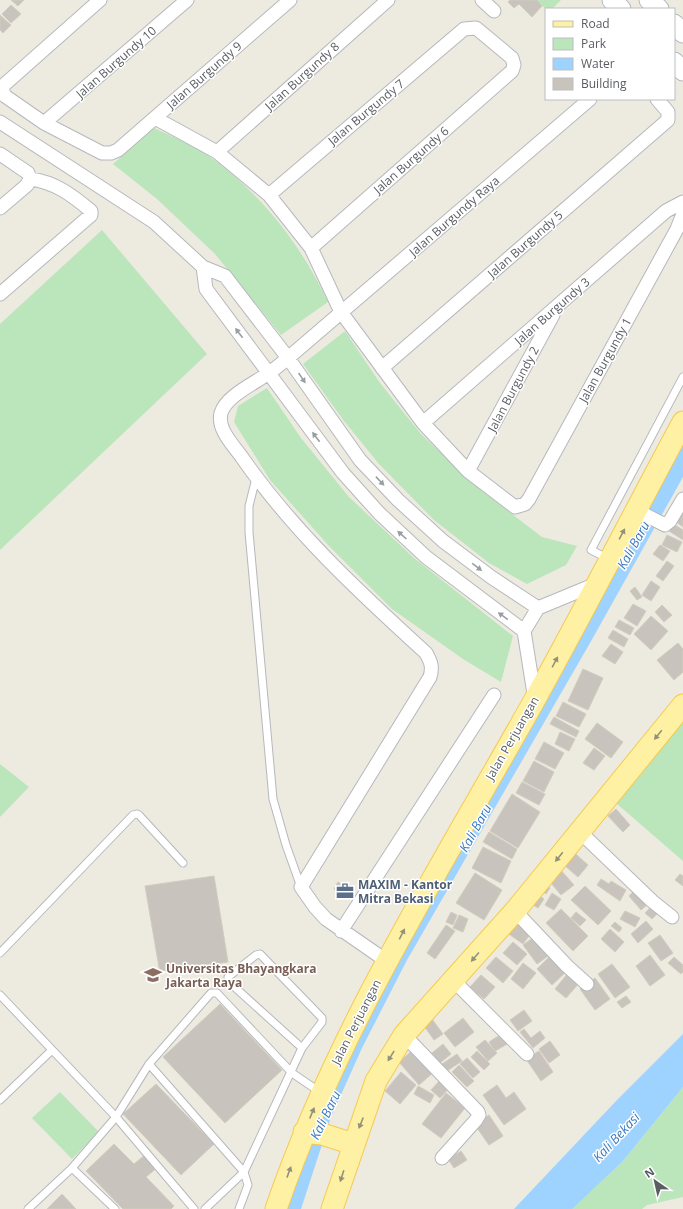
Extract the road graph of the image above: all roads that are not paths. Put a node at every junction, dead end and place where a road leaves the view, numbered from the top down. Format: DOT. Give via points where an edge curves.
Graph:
graph roads {
  1 [pos="100,0"];
  2 [pos="187,0"];
  3 [pos="290,0"];
  4 [pos="388,0"];
  5 [pos="482,0"];
  6 [pos="612,0"];
  7 [pos="649,0"];
  8 [pos="620,8"];
  9 [pos="658,8"];
  10 [pos="494,11"];
  11 [pos="675,25"];
  12 [pos="683,33"];
  13 [pos="675,41"];
  14 [pos="675,63"];
  15 [pos="512,71"];
  16 [pos="683,71"];
  17 [pos="589,100"];
  18 [pos="659,100"];
  19 [pos="155,118"];
  20 [pos="0,122"];
  21 [pos="44,123"];
  22 [pos="217,152"];
  23 [pos="0,154"];
  24 [pos="29,182"];
  25 [pos="269,195"];
  26 [pos="683,202"];
  27 [pos="0,208"];
  28 [pos="683,214"];
  29 [pos="311,248"];
  30 [pos="203,267"];
  31 [pos="0,294"];
  32 [pos="558,307"];
  33 [pos="341,312"];
  34 [pos="288,358"];
  35 [pos="382,368"];
  36 [pos="269,373"];
  37 [pos="683,377"];
  38 [pos="683,422"];
  39 [pos="423,423"];
  40 [pos="468,472"];
  41 [pos="256,478"];
  42 [pos="683,499"];
  43 [pos="639,511"];
  44 [pos="609,559"];
  45 [pos="596,584"];
  46 [pos="538,608"];
  47 [pos="524,631"];
  48 [pos="494,695"];
  49 [pos="535,700"];
  50 [pos="683,705"];
  51 [pos="580,832"];
  52 [pos="183,862"];
  53 [pos="301,887"];
  54 [pos="514,911"];
  55 [pos="672,917"];
  56 [pos="341,931"];
  57 [pos="0,953"];
  58 [pos="388,962"];
  59 [pos="454,981"];
  60 [pos="587,984"];
  61 [pos="0,995"];
  62 [pos="404,1036"];
  63 [pos="302,1048"];
  64 [pos="52,1050"];
  65 [pos="527,1054"];
  66 [pos="149,1064"];
  67 [pos="292,1073"];
  68 [pos="321,1093"];
  69 [pos="0,1100"];
  70 [pos="116,1117"];
  71 [pos="306,1132"];
  72 [pos="343,1141"];
  73 [pos="442,1158"];
  74 [pos="72,1168"];
  75 [pos="244,1172"];
  76 [pos="242,1200"];
  77 [pos="28,1209"];
  78 [pos="115,1209"];
  79 [pos="194,1209"];
  80 [pos="205,1209"];
  81 [pos="233,1209"];
  82 [pos="239,1209"];
  83 [pos="276,1209"];
  84 [pos="332,1209"];
  1 -- 21 [label="street" via="4,85 2,90 5,96"];
  2 -- 21 [label="street, Jalan Burgundy 10"];
  3 -- 19 [label="street, Jalan Burgundy 9"];
  4 -- 22 [label="street, Jalan Burgundy 8"];
  5 -- 10 [label="street"];
  6 -- 8 [label="street"];
  7 -- 9 [label="street"];
  11 -- 12 [label="street"];
  12 -- 13 [label="street"];
  14 -- 16 [label="street"];
  15 -- 25 [label="street, Jalan Burgundy 7" via="512,58 476,28 464,29"];
  15 -- 29 [label="street, Jalan Burgundy 6"];
  17 -- 33 [label="street, Jalan Burgundy Raya"];
  18 -- 35 [label="street, Jalan Burgundy 5" via="668,112 668,120"];
  19 -- 21 [label="street, Jalan Burgundy 9" via="118,150 111,153 102,153"];
  19 -- 22 [label="street"];
  20 -- 30 [label="street" via="154,222"];
  22 -- 25 [label="street"];
  23 -- 24 [label="street" via="28,172"];
  24 -- 27 [label="street"];
  24 -- 31 [label="street" via="44,181 66,191 91,211 89,218"];
  25 -- 29 [label="street"];
  26 -- 32 [label="street, Jalan Burgundy 3" via="666,211"];
  28 -- 40 [label="street, Jalan Burgundy 1" via="525,504 515,507 511,505"];
  29 -- 33 [label="street"];
  30 -- 34 [label="street" via="225,276"];
  36 -- 30 [label="street, one-way" via="206,289"];
  32 -- 39 [label="street, Jalan Burgundy 3"];
  32 -- 40 [label="street, Jalan Burgundy 2"];
  33 -- 34 [label="street, Jalan Burgundy Raya"];
  33 -- 35 [label="street"];
  34 -- 36 [label="street, Jalan Burgundy Raya"];
  34 -- 46 [label="street, one-way" via="360,460 398,500 443,541 491,578"];
  35 -- 39 [label="street"];
  36 -- 41 [label="street, Jalan Burgundy Raya" via="235,395 221,413 224,431"];
  47 -- 36 [label="street, one-way" via="426,557 379,513 343,473"];
  37 -- 44 [label="lane" via="591,550"];
  38 -- 43 [label="main road, Jalan Perjuangan"];
  39 -- 40 [label="street"];
  41 -- 53 [label="lane" via="249,506 249,532 273,799"];
  41 -- 53 [label="street, Jalan Burgundy Raya" via="307,540 353,587 426,653 432,668 424,687"];
  42 -- 43 [label="street" via="670,522 665,525"];
  44 -- 43 [label="main road, Jalan Perjuangan, one-way"];
  44 -- 45 [label="main road, Jalan Perjuangan"];
  45 -- 46 [label="street"];
  49 -- 45 [label="main road, Jalan Perjuangan, one-way"];
  46 -- 47 [label="street"];
  47 -- 49 [label="street"];
  48 -- 56 [label="street"];
  58 -- 49 [label="main road, Jalan Perjuangan, one-way" via="419,901"];
  50 -- 51 [label="main road, one-way"];
  51 -- 54 [label="main road, one-way"];
  51 -- 55 [label="street"];
  52 -- 57 [label="lane" via="139,815 133,815"];
  53 -- 56 [label="street" via="319,911"];
  54 -- 59 [label="main road, one-way"];
  54 -- 60 [label="street"];
  56 -- 58 [label="street"];
  58 -- 68 [label="main road, Jalan Perjuangan" via="357,1017"];
  59 -- 62 [label="main road"];
  59 -- 65 [label="street"];
  61 -- 64 [label="lane"];
  62 -- 72 [label="main road, one-way" via="376,1081 370,1102"];
  62 -- 73 [label="street" via="479,1115"];
  63 -- 63 [label="lane" via="322,1022 322,1018 258,954 228,977 228,982"];
  63 -- 67 [label="lane"];
  64 -- 69 [label="lane"];
  64 -- 70 [label="lane"];
  66 -- 67 [label="lane" via="214,992"];
  66 -- 70 [label="lane"];
  66 -- 75 [label="lane"];
  67 -- 68 [label="lane"];
  67 -- 75 [label="lane"];
  71 -- 68 [label="main road, Jalan Perjuangan, one-way"];
  70 -- 74 [label="lane"];
  70 -- 79 [label="lane"];
  71 -- 72 [label="main road"];
  83 -- 71 [label="main road, Jalan Perjuangan, one-way"];
  72 -- 84 [label="main road, one-way"];
  74 -- 77 [label="lane"];
  74 -- 78 [label="lane"];
  75 -- 76 [label="lane" via="248,1185"];
  75 -- 80 [label="lane"];
  76 -- 81 [label="lane"];
  76 -- 82 [label="lane"];
}
